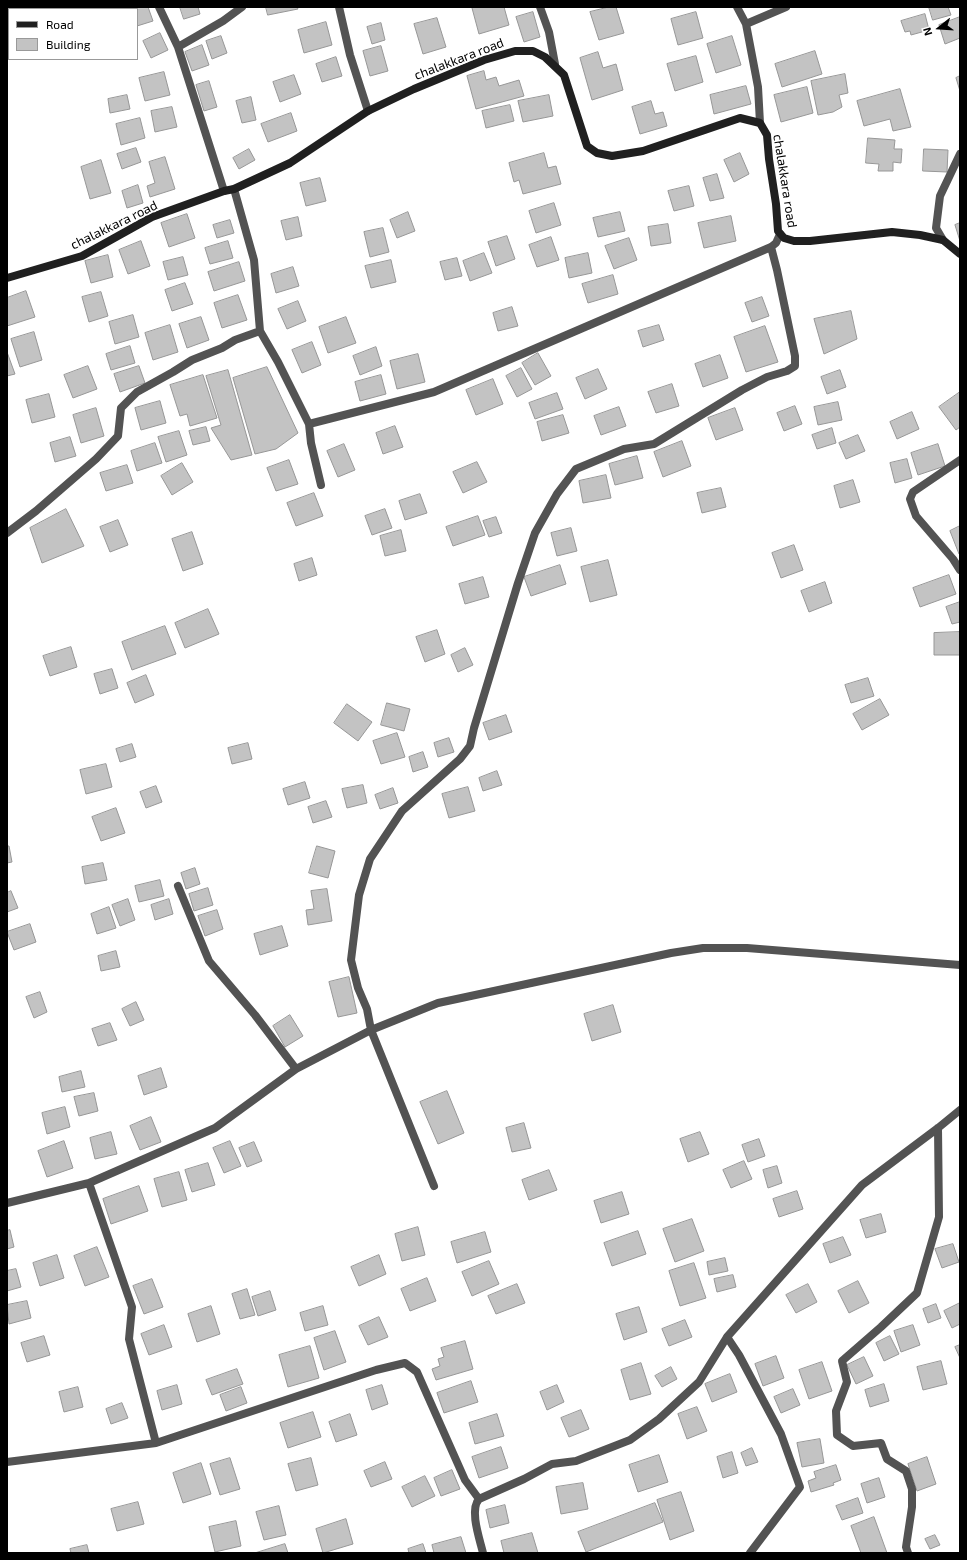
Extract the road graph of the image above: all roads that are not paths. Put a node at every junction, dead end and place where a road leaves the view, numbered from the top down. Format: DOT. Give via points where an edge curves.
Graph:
graph roads {
  1 [pos="159,7"];
  2 [pos="242,7"];
  3 [pos="339,7"];
  4 [pos="540,7"];
  5 [pos="737,7"];
  6 [pos="786,7"];
  7 [pos="746,24"];
  8 [pos="178,47"];
  9 [pos="555,64"];
  10 [pos="368,111"];
  11 [pos="760,123"];
  12 [pos="960,154"];
  13 [pos="234,190"];
  14 [pos="224,191"];
  15 [pos="780,234"];
  16 [pos="943,240"];
  17 [pos="771,247"];
  18 [pos="960,254"];
  19 [pos="7,278"];
  20 [pos="260,330"];
  21 [pos="309,424"];
  22 [pos="960,460"];
  23 [pos="321,485"];
  24 [pos="7,533"];
  25 [pos="960,570"];
  26 [pos="178,886"];
  27 [pos="960,965"];
  28 [pos="371,1030"];
  29 [pos="296,1069"];
  30 [pos="960,1110"];
  31 [pos="938,1128"];
  32 [pos="89,1183"];
  33 [pos="434,1186"];
  34 [pos="7,1203"];
  35 [pos="726,1337"];
  36 [pos="156,1443"];
  37 [pos="7,1462"];
  38 [pos="479,1499"];
  39 [pos="483,1553"];
  40 [pos="750,1553"];
  41 [pos="908,1553"];
  1 -- 8 [label="street"];
  2 -- 8 [label="street"];
  3 -- 10 [label="street" via="350,56"];
  4 -- 9 [label="street" via="550,32"];
  5 -- 7 [label="street"];
  6 -- 7 [label="street"];
  7 -- 11 [label="street" via="758,87"];
  8 -- 14 [label="street"];
  9 -- 10 [label="main road, chalakkara road" via="546,56 533,51 515,51 442,77"];
  9 -- 11 [label="main road, chalakkara road" via="564,75 587,146 597,153 612,156 643,151 740,118"];
  10 -- 13 [label="main road, chalakkara road" via="290,164"];
  11 -- 15 [label="main road, chalakkara road" via="767,135"];
  12 -- 16 [label="street" via="940,196 936,228"];
  13 -- 14 [label="main road, chalakkara road"];
  13 -- 20 [label="street" via="254,260"];
  14 -- 19 [label="main road, chalakkara road" via="152,217 82,256"];
  15 -- 16 [label="main road, chalakkara road" via="794,241 892,232"];
  15 -- 17 [label="street"];
  16 -- 18 [label="main road, chalakkara road"];
  17 -- 21 [label="street" via="434,392"];
  17 -- 28 [label="street" via="795,356 794,366 788,372 767,377 742,390 654,444 624,449 576,469 557,494 535,533 470,746 460,759 402,811 370,859 359,895 351,960"];
  20 -- 21 [label="street"];
  20 -- 24 [label="street" via="192,360 137,392 121,408 118,436 96,459"];
  21 -- 23 [label="street"];
  22 -- 25 [label="street" via="913,492 910,499 916,516"];
  26 -- 29 [label="street" via="210,961"];
  27 -- 28 [label="street" via="747,948 704,948 438,1003"];
  28 -- 29 [label="street"];
  28 -- 33 [label="street"];
  29 -- 32 [label="street" via="215,1128"];
  30 -- 31 [label="street"];
  31 -- 35 [label="street" via="862,1185"];
  31 -- 41 [label="street" via="939,1217 917,1293 842,1361 847,1382 836,1411 837,1435 853,1446 881,1443 887,1459 906,1471 912,1489 906,1547"];
  32 -- 34 [label="street"];
  32 -- 36 [label="street" via="132,1307 129,1339"];
  35 -- 38 [label="street" via="700,1382 659,1419 630,1440 576,1461 552,1464"];
  35 -- 40 [label="street" via="742,1361 781,1434 800,1487"];
  36 -- 37 [label="street"];
  36 -- 38 [label="street" via="376,1370 405,1363 417,1372 465,1480"];
  38 -- 39 [label="street" via="476,1502 475,1520"];
}
